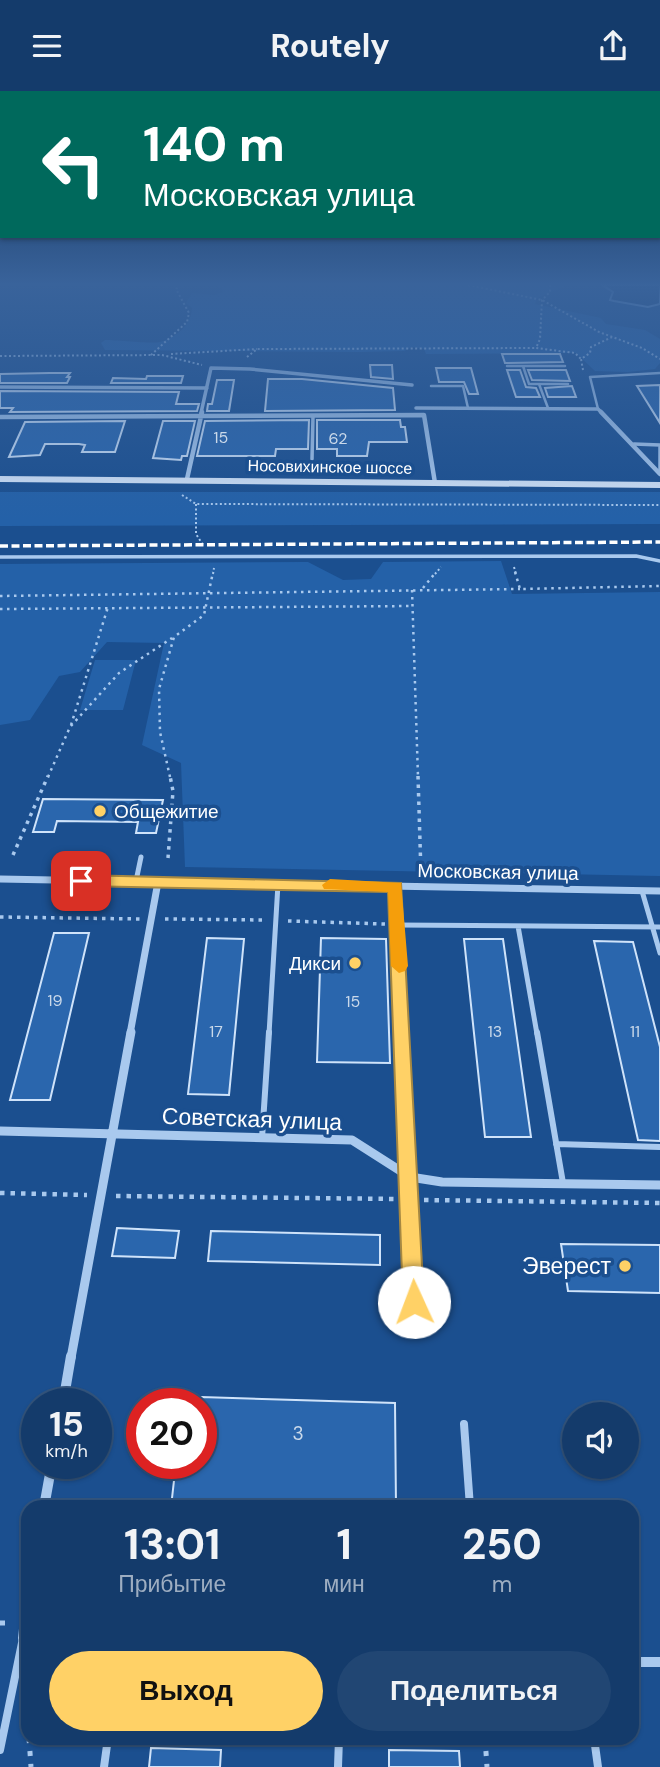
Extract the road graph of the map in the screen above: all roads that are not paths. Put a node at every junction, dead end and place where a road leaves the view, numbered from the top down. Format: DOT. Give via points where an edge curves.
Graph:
graph roads {
  1 [pos="507,366"];
  2 [pos="523,366"];
  3 [pos="565,366"];
  4 [pos="660,373"];
  5 [pos="539,384"];
  6 [pos="568,384"];
  7 [pos="412,385"];
  8 [pos="431,386"];
  9 [pos="0,387"];
  10 [pos="207,388"];
  11 [pos="416,408"];
  12 [pos="468,408"];
  13 [pos="548,408"];
  14 [pos="598,409"];
  15 [pos="201,416"];
  16 [pos="313,416"];
  17 [pos="0,417"];
  18 [pos="634,444"];
  19 [pos="312,459"];
  20 [pos="660,474"];
  21 [pos="0,479"];
  22 [pos="187,479"];
  23 [pos="435,483"];
  24 [pos="660,485"];
  25 [pos="0,557"];
  26 [pos="660,561"];
  27 [pos="141,857"];
  28 [pos="0,879"];
  29 [pos="136,881"];
  30 [pos="158,882"];
  31 [pos="278,884"];
  32 [pos="396,886"];
  33 [pos="642,891"];
  34 [pos="660,891"];
  35 [pos="397,925"];
  36 [pos="518,926"];
  37 [pos="653,927"];
  38 [pos="660,927"];
  39 [pos="660,953"];
  40 [pos="0,1131"];
  41 [pos="113,1134"];
  42 [pos="262,1138"];
  43 [pos="556,1145"];
  44 [pos="660,1147"];
  45 [pos="410,1177"];
  46 [pos="563,1183"];
  47 [pos="660,1185"];
  48 [pos="414,1302"];
  49 [pos="66,1388"];
  50 [pos="464,1424"];
  51 [pos="49,1479"];
  52 [pos="45,1500"];
  53 [pos="469,1500"];
  54 [pos="21,1657"];
  55 [pos="639,1662"];
  56 [pos="660,1662"];
  57 [pos="107,1745"];
  58 [pos="338,1745"];
  59 [pos="595,1745"];
  60 [pos="0,1750"];
  61 [pos="104,1767"];
  62 [pos="338,1767"];
  63 [pos="598,1767"];
  1 -- 2 [label="lane"];
  2 -- 3 [label="lane"];
  2 -- 5 [label="lane" via="529,384"];
  4 -- 14 [label="lane" via="590,377"];
  5 -- 6 [label="lane"];
  5 -- 13 [label="lane"];
  7 -- 10 [label="street" via="211,368"];
  8 -- 12 [label="lane" via="463,386"];
  9 -- 10 [label="street"];
  10 -- 15 [label="street"];
  11 -- 12 [label="street"];
  12 -- 13 [label="street"];
  13 -- 14 [label="street"];
  14 -- 18 [label="street"];
  15 -- 16 [label="street"];
  15 -- 17 [label="street"];
  15 -- 22 [label="street"];
  16 -- 19 [label="lane"];
  16 -- 23 [label="street" via="424,415"];
  18 -- 20 [label="street"];
  18 -- 20 [label="lane" via="660,445"];
  21 -- 22 [label="main road, Носовихинское шоссе"];
  22 -- 23 [label="main road, Носовихинское шоссе"];
  23 -- 24 [label="main road, Носовихинское шоссе"];
  25 -- 26 [label="lane" via="636,556"];
  27 -- 29 [label="lane"];
  28 -- 29 [label="street, Московская улица"];
  29 -- 30 [label="street, Московская улица"];
  30 -- 31 [label="street, Московская улица"];
  30 -- 41 [label="street"];
  31 -- 32 [label="street, Московская улица"];
  31 -- 42 [label="lane"];
  32 -- 33 [label="street, Московская улица"];
  32 -- 35 [label="street"];
  33 -- 34 [label="street, Московская улица"];
  33 -- 37 [label="lane"];
  35 -- 36 [label="lane"];
  35 -- 45 [label="street"];
  36 -- 37 [label="lane"];
  36 -- 43 [label="lane"];
  37 -- 38 [label="lane"];
  37 -- 39 [label="lane"];
  40 -- 41 [label="street, Советская улица"];
  41 -- 42 [label="street, Советская улица"];
  41 -- 49 [label="street"];
  42 -- 45 [label="street, Советская улица" via="352,1140"];
  43 -- 44 [label="lane"];
  43 -- 46 [label="lane"];
  45 -- 46 [label="street, Советская улица" via="442,1182"];
  45 -- 48 [label="lane"];
  46 -- 47 [label="street, Советская улица"];
  50 -- 53 [label="lane"];
  51 -- 52 [label="street"];
  54 -- 60 [label="lane"];
  55 -- 56 [label="street"];
  57 -- 61 [label="lane"];
  58 -- 62 [label="lane"];
  59 -- 63 [label="lane"];
}
